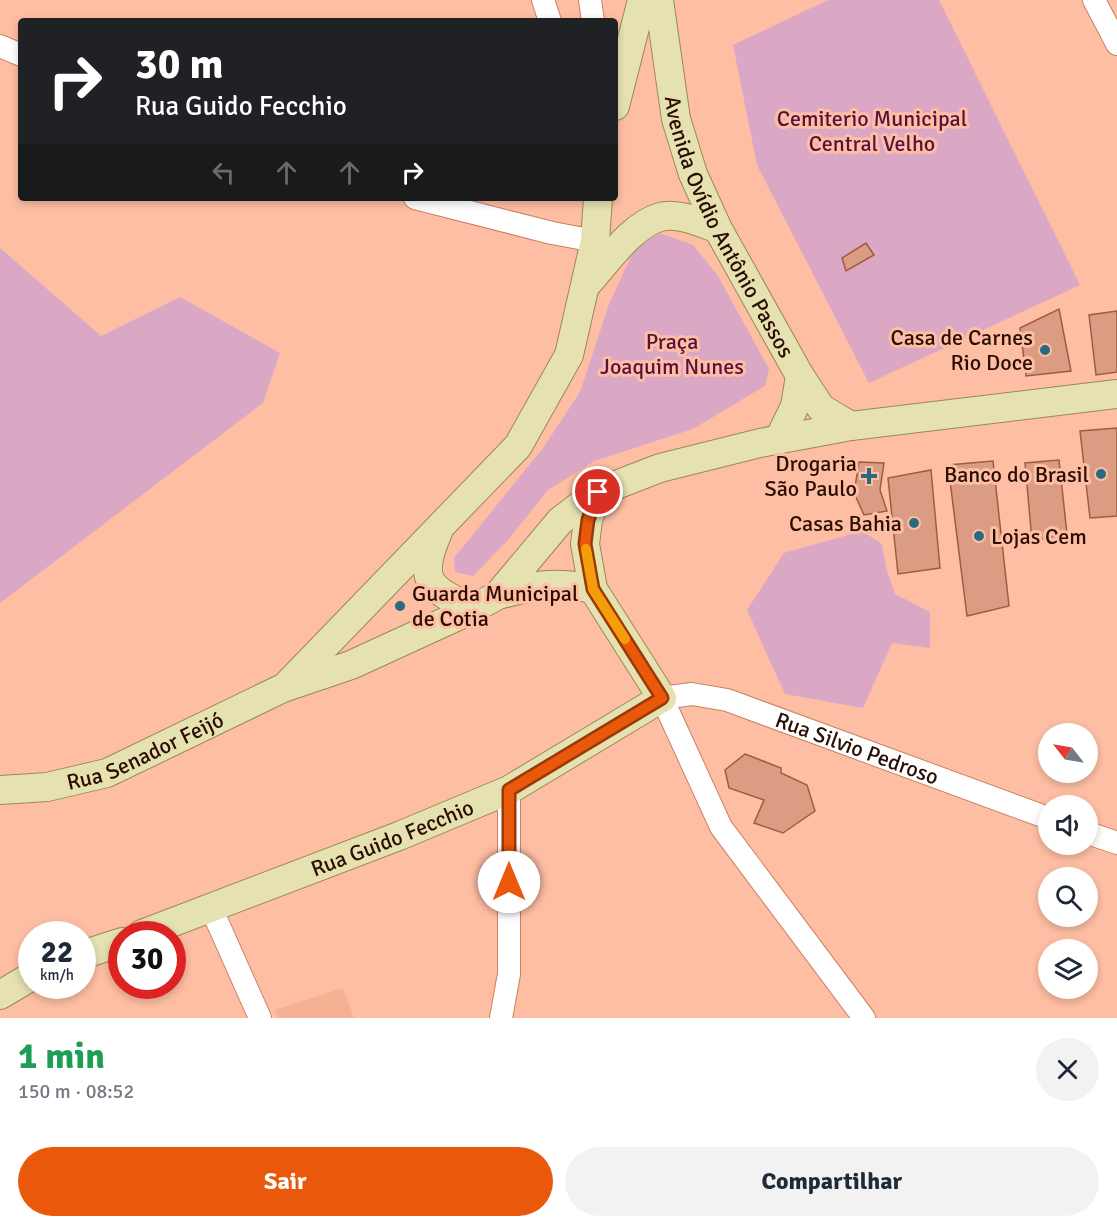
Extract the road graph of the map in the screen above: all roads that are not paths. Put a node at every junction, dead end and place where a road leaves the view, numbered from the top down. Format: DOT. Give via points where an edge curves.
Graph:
graph roads {
  1 [pos="543,0"];
  2 [pos="590,0"];
  3 [pos="642,0"];
  4 [pos="659,0"];
  5 [pos="1094,0"];
  6 [pos="549,18"];
  7 [pos="593,18"];
  8 [pos="1117,44"];
  9 [pos="0,46"];
  10 [pos="18,54"];
  11 [pos="618,94"];
  12 [pos="427,201"];
  13 [pos="598,201"];
  14 [pos="718,229"];
  15 [pos="595,241"];
  16 [pos="585,286"];
  17 [pos="800,376"];
  18 [pos="1117,394"];
  19 [pos="851,426"];
  20 [pos="779,439"];
  21 [pos="598,492"];
  22 [pos="440,527"];
  23 [pos="593,589"];
  24 [pos="498,595"];
  25 [pos="473,609"];
  26 [pos="284,688"];
  27 [pos="662,698"];
  28 [pos="0,790"];
  29 [pos="509,790"];
  30 [pos="1038,814"];
  31 [pos="1098,836"];
  32 [pos="1117,843"];
  33 [pos="212,910"];
  34 [pos="180,921"];
  35 [pos="18,984"];
  36 [pos="0,995"];
  37 [pos="260,1018"];
  38 [pos="501,1018"];
  39 [pos="864,1018"];
  1 -- 6 [label="street"];
  2 -- 7 [label="street"];
  3 -- 11 [label="main road"];
  4 -- 14 [label="main road, Avenida Ovídio Antônio Passos" via="676,120 693,174"];
  5 -- 8 [label="street"];
  9 -- 10 [label="street"];
  12 -- 15 [label="street"];
  13 -- 15 [label="main road"];
  14 -- 16 [label="main road" via="690,219 660,217 635,232"];
  14 -- 17 [label="main road, Avenida Ovídio Antônio Passos"];
  15 -- 16 [label="main road"];
  16 -- 22 [label="main road" via="569,355 518,446"];
  17 -- 19 [label="main road, Avenida Ovídio Antônio Passos" via="821,408"];
  17 -- 20 [label="main road" via="795,406"];
  18 -- 19 [label="main road"];
  19 -- 20 [label="main road"];
  20 -- 21 [label="main road" via="660,468"];
  21 -- 23 [label="main road" via="585,544"];
  21 -- 24 [label="main road" via="560,521"];
  22 -- 25 [label="main road" via="426,560 430,582 445,596"];
  22 -- 26 [label="main road"];
  23 -- 24 [label="main road" via="544,583"];
  23 -- 27 [label="main road"];
  24 -- 25 [label="main road"];
  25 -- 26 [label="main road" via="351,665"];
  26 -- 28 [label="main road, Rua Senador Feijó" via="107,773 47,787"];
  27 -- 29 [label="main road, Rua Guido Fecchio"];
  27 -- 30 [label="street, Rua Silvio Pedroso" via="692,694 727,700"];
  27 -- 39 [label="street" via="721,827"];
  29 -- 33 [label="main road, Rua Guido Fecchio"];
  29 -- 38 [label="street" via="509,974"];
  31 -- 32 [label="street"];
  33 -- 34 [label="main road, Rua Guido Fecchio"];
  33 -- 37 [label="street"];
  35 -- 36 [label="main road"];
}
